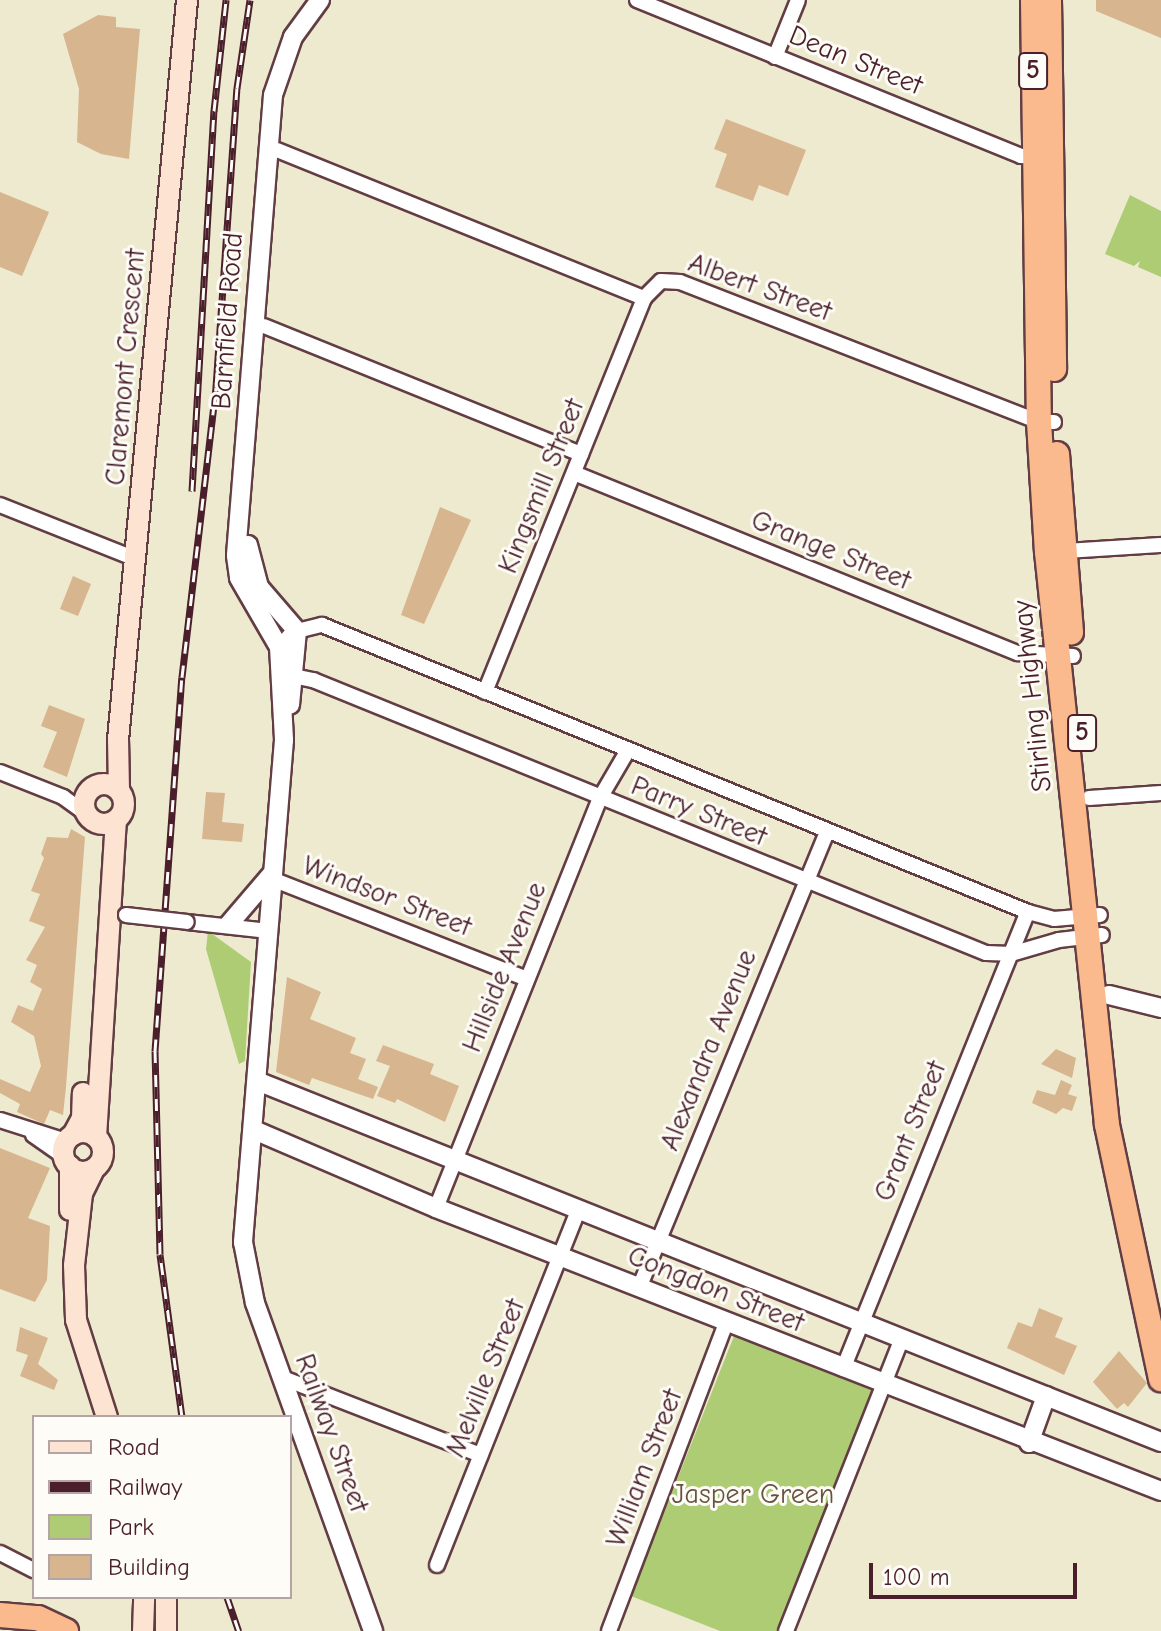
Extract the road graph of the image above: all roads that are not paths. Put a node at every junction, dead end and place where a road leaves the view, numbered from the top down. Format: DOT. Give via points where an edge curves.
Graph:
graph roads {
  1 [pos="187,0"];
  2 [pos="320,0"];
  3 [pos="332,0"];
  4 [pos="637,0"];
  5 [pos="798,0"];
  6 [pos="1033,0"];
  7 [pos="1049,0"];
  8 [pos="775,57"];
  9 [pos="1037,149"];
  10 [pos="277,150"];
  11 [pos="644,298"];
  12 [pos="264,326"];
  13 [pos="1047,422"];
  14 [pos="581,454"];
  15 [pos="574,473"];
  16 [pos="0,505"];
  17 [pos="1161,545"];
  18 [pos="1065,551"];
  19 [pos="136,559"];
  20 [pos="294,625"];
  21 [pos="279,647"];
  22 [pos="1066,656"];
  23 [pos="288,675"];
  24 [pos="485,692"];
  25 [pos="628,750"];
  26 [pos="0,772"];
  27 [pos="113,787"];
  28 [pos="1161,793"];
  29 [pos="600,798"];
  30 [pos="1089,798"];
  31 [pos="97,814"];
  32 [pos="827,831"];
  33 [pos="272,876"];
  34 [pos="805,881"];
  35 [pos="1028,912"];
  36 [pos="111,913"];
  37 [pos="229,924"];
  38 [pos="270,924"];
  39 [pos="1093,926"];
  40 [pos="1011,954"];
  41 [pos="527,979"];
  42 [pos="1109,995"];
  43 [pos="1161,1008"];
  44 [pos="257,1081"];
  45 [pos="0,1120"];
  46 [pos="254,1130"];
  47 [pos="96,1137"];
  48 [pos="68,1150"];
  49 [pos="455,1161"];
  50 [pos="94,1169"];
  51 [pos="436,1208"];
  52 [pos="578,1210"];
  53 [pos="658,1242"];
  54 [pos="563,1258"];
  55 [pos="639,1288"];
  56 [pos="1161,1304"];
  57 [pos="726,1323"];
  58 [pos="861,1323"];
  59 [pos="901,1340"];
  60 [pos="843,1369"];
  61 [pos="283,1378"];
  62 [pos="1161,1379"];
  63 [pos="884,1385"];
  64 [pos="1046,1396"];
  65 [pos="91,1415"];
  66 [pos="106,1415"];
  67 [pos="1161,1442"];
  68 [pos="1029,1443"];
  69 [pos="481,1455"];
  70 [pos="1161,1491"];
  71 [pos="0,1553"];
  72 [pos="437,1565"];
  73 [pos="32,1569"];
  74 [pos="144,1599"];
  75 [pos="166,1599"];
  76 [pos="0,1617"];
  77 [pos="34,1631"];
  78 [pos="66,1631"];
  79 [pos="143,1631"];
  80 [pos="166,1631"];
  81 [pos="373,1631"];
  82 [pos="609,1631"];
  83 [pos="786,1631"];
  1 -- 19 [label="main road, Claremont Crescent"];
  2 -- 21 [label="street, Barnfield Road" via="293,37 273,95 236,556 239,578"];
  3 -- 10 [label="street, Barnfield Road" via="304,40 287,81"];
  4 -- 8 [label="street, Dean Street"];
  5 -- 8 [label="street"];
  6 -- 9 [label="highway, Stirling Highway / 5"];
  7 -- 9 [label="highway, Stirling Highway / 5"];
  8 -- 9 [label="street, Dean Street"];
  9 -- 13 [label="highway, Stirling Highway / 5"];
  10 -- 11 [label="street"];
  10 -- 12 [label="street, Barnfield Road"];
  11 -- 13 [label="street, Albert Street" via="661,281 680,282"];
  11 -- 14 [label="street, Kingsmill Street"];
  12 -- 14 [label="street"];
  12 -- 20 [label="street, Barnfield Road" via="248,556 259,587"];
  13 -- 18 [label="highway, Stirling Highway / 5"];
  13 -- 22 [label="highway, Stirling Highway / 5"];
  14 -- 15 [label="street, Kingsmill Street"];
  15 -- 22 [label="street, Grange Street" via="1018,653"];
  15 -- 24 [label="street, Kingsmill Street"];
  16 -- 19 [label="street"];
  17 -- 18 [label="street"];
  18 -- 22 [label="highway, Stirling Highway / 5"];
  19 -- 27 [label="main road, Claremont Crescent"];
  20 -- 21 [label="street"];
  20 -- 23 [label="street, Railway Street"];
  20 -- 24 [label="street, Parry Street" via="322,625"];
  21 -- 23 [label="street, Railway Street"];
  22 -- 30 [label="highway, Stirling Highway / 5"];
  22 -- 39 [label="highway, Stirling Highway / 5"];
  23 -- 29 [label="street, Parry Street" via="313,680"];
  23 -- 33 [label="street, Railway Street"];
  24 -- 25 [label="street, Parry Street"];
  25 -- 29 [label="street, Hillside Avenue"];
  25 -- 32 [label="street, Parry Street"];
  26 -- 31 [label="street"];
  27 -- 31 [label="main road" via="94,787"];
  27 -- 31 [label="main road, Claremont Crescent" via="124,809"];
  28 -- 30 [label="street"];
  29 -- 34 [label="street, Parry Street"];
  29 -- 41 [label="street, Hillside Avenue"];
  30 -- 39 [label="highway, Stirling Highway / 5"];
  31 -- 36 [label="main road, Claremont Crescent"];
  32 -- 34 [label="street, Alexandra Avenue"];
  32 -- 35 [label="street, Parry Street"];
  33 -- 37 [label="street"];
  33 -- 38 [label="street, Railway Street"];
  33 -- 41 [label="street, Windsor Street"];
  34 -- 40 [label="street, Parry Street" via="986,953"];
  34 -- 53 [label="street, Alexandra Avenue"];
  35 -- 39 [label="street, Parry Street"];
  35 -- 40 [label="street, Grant Street"];
  36 -- 37 [label="street, bridge"];
  36 -- 47 [label="main road, Claremont Crescent"];
  36 -- 48 [label="main road, Claremont Crescent" via="82,1118"];
  37 -- 38 [label="street"];
  38 -- 44 [label="street, Railway Street"];
  39 -- 40 [label="street, Parry Street"];
  39 -- 42 [label="highway, Stirling Highway / 5"];
  39 -- 62 [label="highway, Stirling Highway / 5" via="1107,1125"];
  40 -- 58 [label="street, Grant Street"];
  41 -- 49 [label="street, Hillside Avenue"];
  42 -- 43 [label="street"];
  42 -- 56 [label="highway, Stirling Highway / 5" via="1125,1136"];
  44 -- 46 [label="street, Railway Street"];
  44 -- 49 [label="street, Congdon Street"];
  45 -- 48 [label="street"];
  46 -- 51 [label="street, Congdon Street"];
  46 -- 61 [label="street, Railway Street" via="260,1146 255,1240 248,1252 255,1303"];
  47 -- 48 [label="main road"];
  47 -- 50 [label="main road, Claremont Crescent" via="103,1153"];
  48 -- 50 [label="main road" via="81,1172"];
  48 -- 65 [label="main road, Claremont Crescent" via="72,1193 61,1303 66,1339"];
  49 -- 51 [label="street, Hillside Avenue"];
  49 -- 52 [label="street, Congdon Street"];
  50 -- 66 [label="main road" via="82,1194 74,1265 76,1320"];
  51 -- 54 [label="street, Congdon Street"];
  52 -- 53 [label="street, Congdon Street"];
  52 -- 54 [label="street, Melville Street"];
  53 -- 55 [label="street, Alexandra Avenue"];
  53 -- 58 [label="street, Congdon Street"];
  54 -- 55 [label="street, Congdon Street"];
  54 -- 69 [label="street, Melville Street"];
  55 -- 57 [label="street, Congdon Street"];
  57 -- 60 [label="street, Congdon Street"];
  57 -- 82 [label="street, William Street"];
  58 -- 59 [label="street, Congdon Street"];
  58 -- 60 [label="street, Grant Street"];
  59 -- 63 [label="street"];
  59 -- 64 [label="street, Congdon Street"];
  60 -- 63 [label="street, Congdon Street"];
  61 -- 69 [label="street"];
  61 -- 81 [label="street, Railway Street"];
  63 -- 68 [label="street, Congdon Street"];
  63 -- 83 [label="street"];
  64 -- 67 [label="street, Congdon Street"];
  64 -- 68 [label="street"];
  68 -- 70 [label="street, Congdon Street"];
  69 -- 72 [label="street, Melville Street"];
  71 -- 73 [label="street"];
  74 -- 79 [label="main road"];
  75 -- 80 [label="main road"];
  76 -- 77 [label="highway"];
  76 -- 78 [label="highway" via="38,1618"];
}
